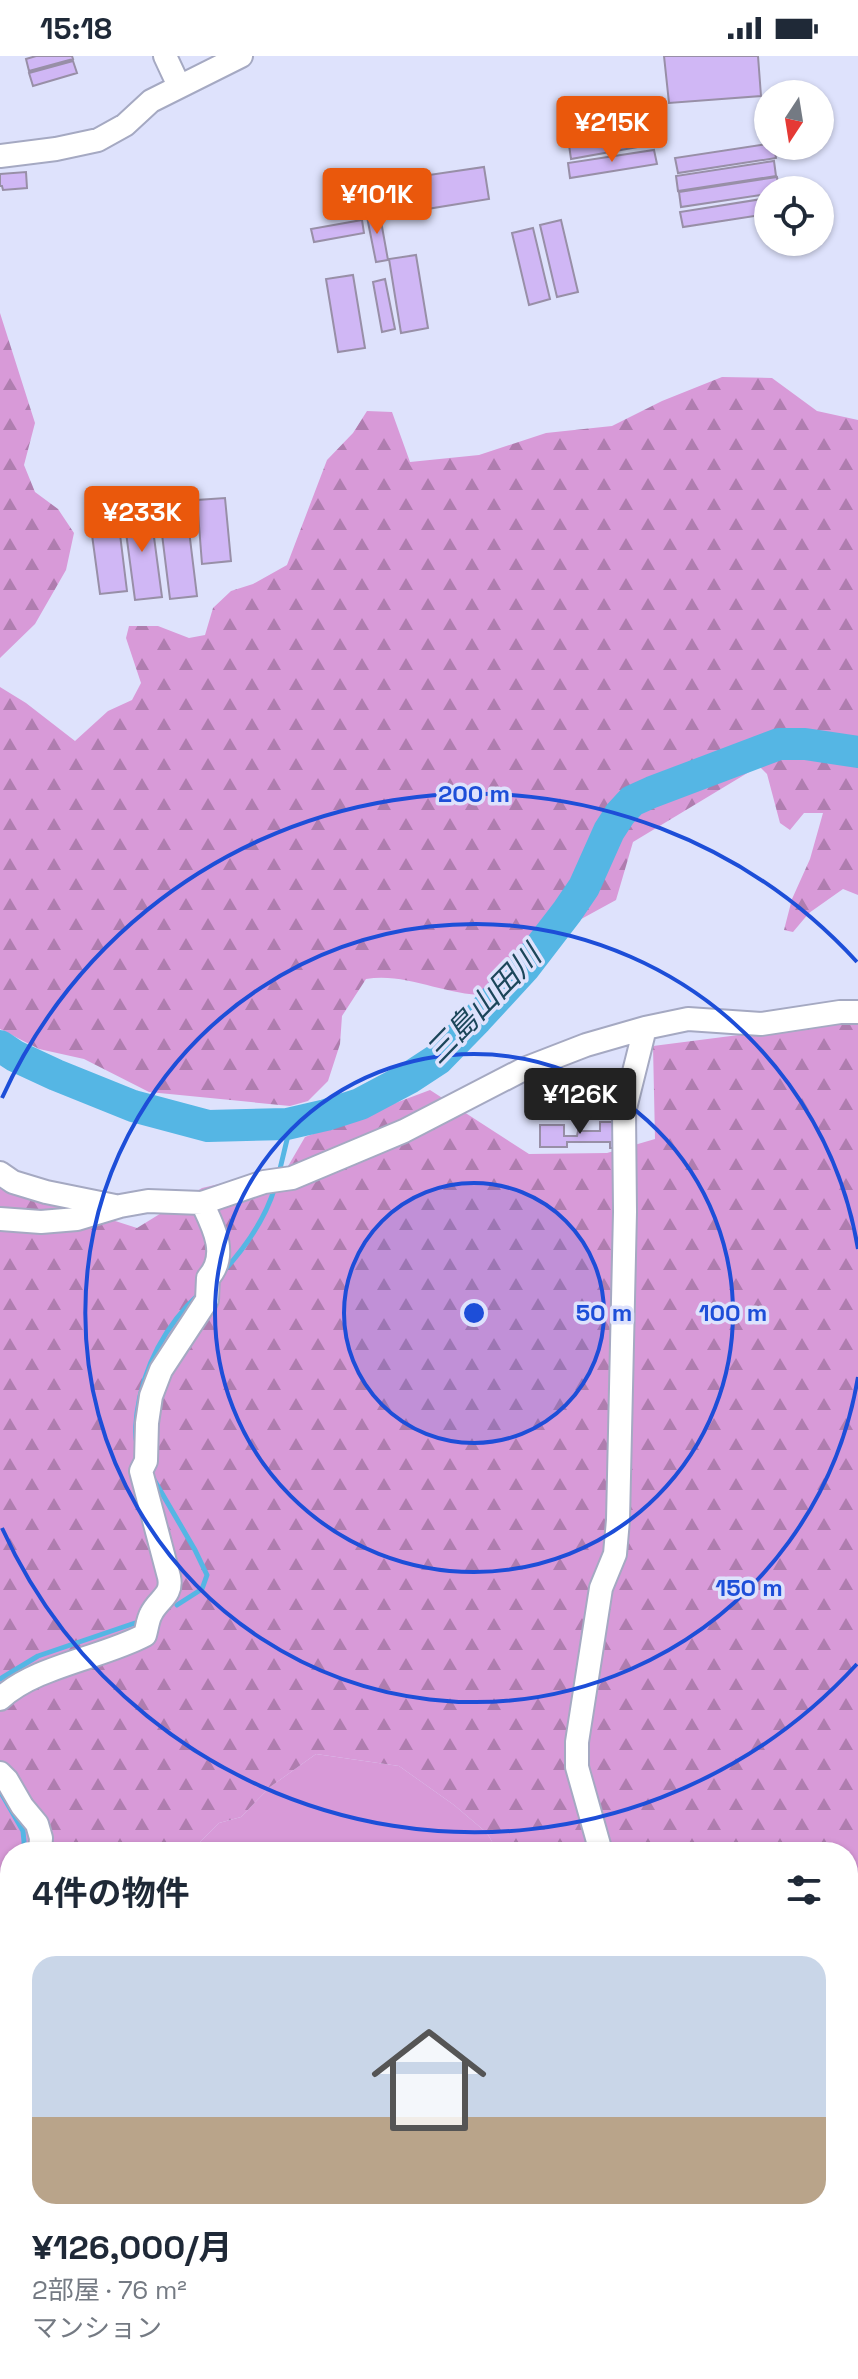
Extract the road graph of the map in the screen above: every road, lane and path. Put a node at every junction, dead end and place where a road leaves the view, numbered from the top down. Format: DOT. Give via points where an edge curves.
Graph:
graph roads {
  1 [pos="165,56"];
  2 [pos="241,56"];
  3 [pos="179,86"];
  4 [pos="0,156"];
  5 [pos="858,1012"];
  6 [pos="645,1028"];
  7 [pos="0,1173"];
  8 [pos="202,1203"];
  9 [pos="120,1206"];
  10 [pos="0,1219"];
  11 [pos="0,1699"];
  12 [pos="0,1773"];
  13 [pos="41,1842"];
  14 [pos="598,1842"];
  1 -- 3 [label="street"];
  2 -- 3 [label="street"];
  3 -- 4 [label="street" via="98,140"];
  5 -- 6 [label="street" via="761,1024 688,1019"];
  6 -- 8 [label="street" via="524,1069 404,1131 292,1178"];
  6 -- 14 [label="street" via="624,1112 615,1554 601,1588 577,1742 577,1767"];
  7 -- 9 [label="street" via="46,1192"];
  8 -- 9 [label="street"];
  8 -- 11 [label="street" via="219,1241 216,1261 207,1300 161,1370 151,1396 143,1466 171,1585 168,1593 151,1612 145,1635 31,1678"];
  9 -- 10 [label="street" via="77,1219"];
  12 -- 13 [label="street" via="37,1824"];
}
